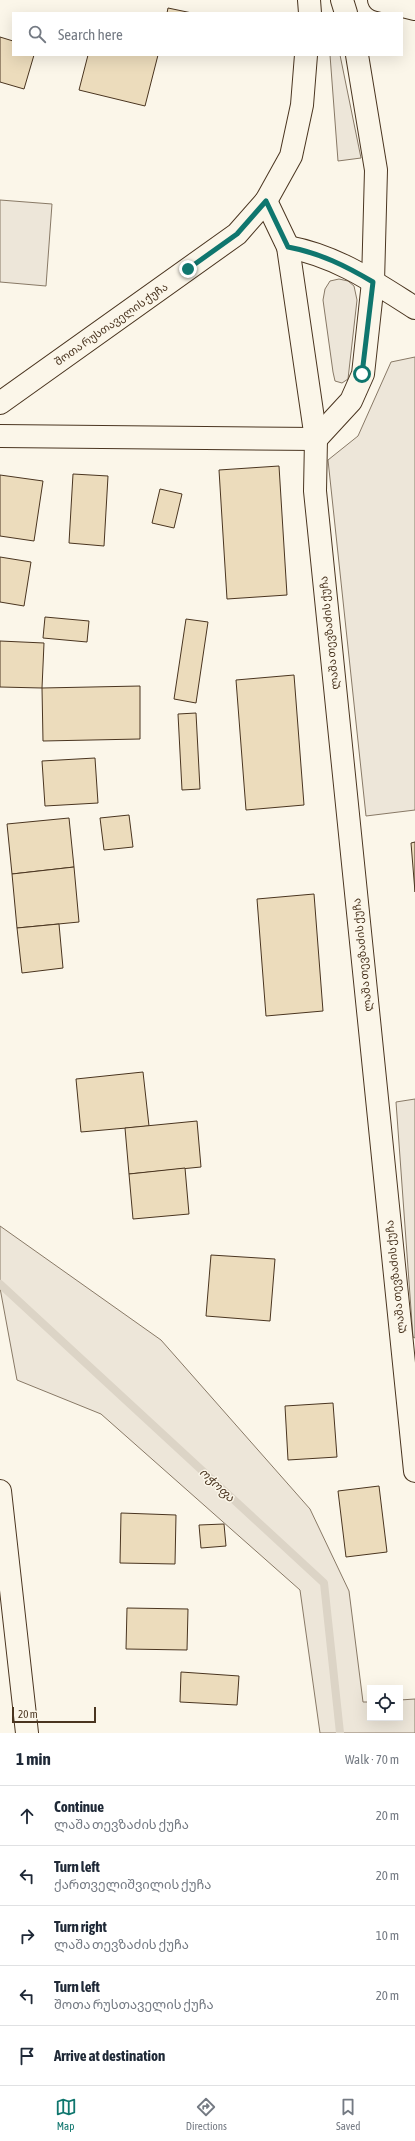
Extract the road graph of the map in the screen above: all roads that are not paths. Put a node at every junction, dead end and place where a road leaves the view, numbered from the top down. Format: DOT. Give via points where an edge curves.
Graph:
graph roads {
  1 [pos="309,0"];
  2 [pos="342,0"];
  3 [pos="379,0"];
  4 [pos="415,9"];
  5 [pos="310,12"];
  6 [pos="346,12"];
  7 [pos="306,56"];
  8 [pos="358,56"];
  9 [pos="266,201"];
  10 [pos="288,247"];
  11 [pos="373,282"];
  12 [pos="415,308"];
  13 [pos="0,403"];
  14 [pos="0,436"];
  15 [pos="316,439"];
  16 [pos="415,1470"];
  17 [pos="0,1491"];
  18 [pos="27,1733"];
  1 -- 5 [label="street"];
  2 -- 6 [label="street"];
  3 -- 4 [label="street"];
  7 -- 9 [label="street, შოთა რუსთაველის ქუჩა" via="302,105 291,156"];
  8 -- 11 [label="street" via="376,170"];
  9 -- 10 [label="street, ლაშა თევზაძის ქუჩა"];
  9 -- 13 [label="street, შოთა რუსთაველის ქუჩა" via="237,234"];
  10 -- 11 [label="street" via="306,250 343,264"];
  10 -- 15 [label="street, ლაშა თევზაძის ქუჩა"];
  11 -- 12 [label="street"];
  11 -- 15 [label="street" via="362,374 351,401"];
  14 -- 15 [label="street"];
  15 -- 16 [label="street, ლაშა თევზაძის ქუჩა" via="315,490"];
  17 -- 18 [label="street"];
}
